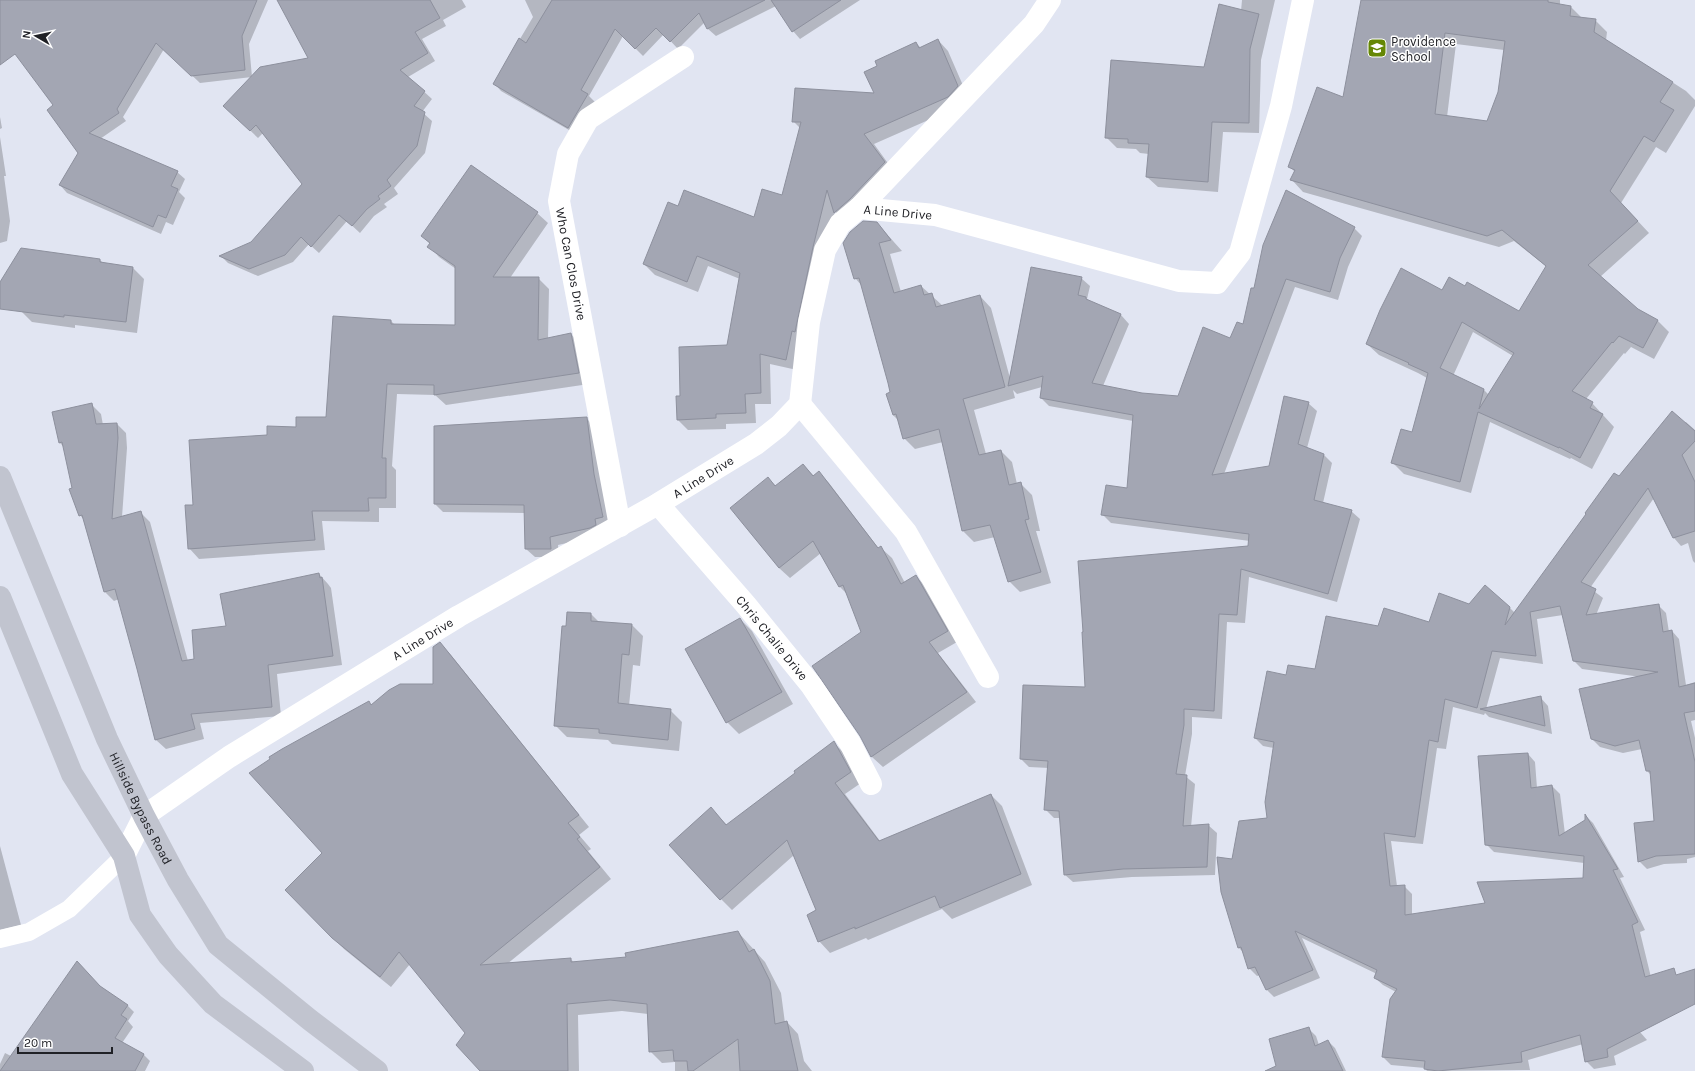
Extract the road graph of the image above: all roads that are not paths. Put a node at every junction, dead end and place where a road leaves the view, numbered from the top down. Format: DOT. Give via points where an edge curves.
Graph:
graph roads {
  1 [pos="1050,0"];
  2 [pos="1303,0"];
  3 [pos="684,57"];
  4 [pos="859,208"];
  5 [pos="800,404"];
  6 [pos="0,477"];
  7 [pos="658,504"];
  8 [pos="620,526"];
  9 [pos="0,597"];
  10 [pos="988,677"];
  11 [pos="871,784"];
  12 [pos="144,816"];
  13 [pos="124,856"];
  14 [pos="0,939"];
  15 [pos="303,1071"];
  16 [pos="376,1071"];
  1 -- 4 [label="street" via="1034,24"];
  2 -- 4 [label="street, A Line Drive" via="1281,106 1240,253 1217,283 1179,280 935,215"];
  3 -- 8 [label="street, Who Can Clos Drive" via="588,119 568,154 559,201"];
  4 -- 5 [label="street, A Line Drive" via="840,224 825,250 809,322"];
  5 -- 7 [label="street, A Line Drive" via="756,444"];
  5 -- 10 [label="street" via="906,532"];
  6 -- 12 [label="main road, Hillside Bypass Road" via="107,739"];
  7 -- 8 [label="street, A Line Drive"];
  7 -- 11 [label="street, Chris Chalie Drive" via="746,605 811,685 850,743"];
  8 -- 12 [label="street, A Line Drive" via="453,620 229,757"];
  9 -- 13 [label="main road" via="72,774"];
  12 -- 13 [label="street, A Line Drive"];
  12 -- 16 [label="main road, Hillside Bypass Road" via="178,880 218,945"];
  13 -- 14 [label="lane" via="69,909 29,932"];
  13 -- 15 [label="main road" via="140,915 168,955 213,1004"];
}
